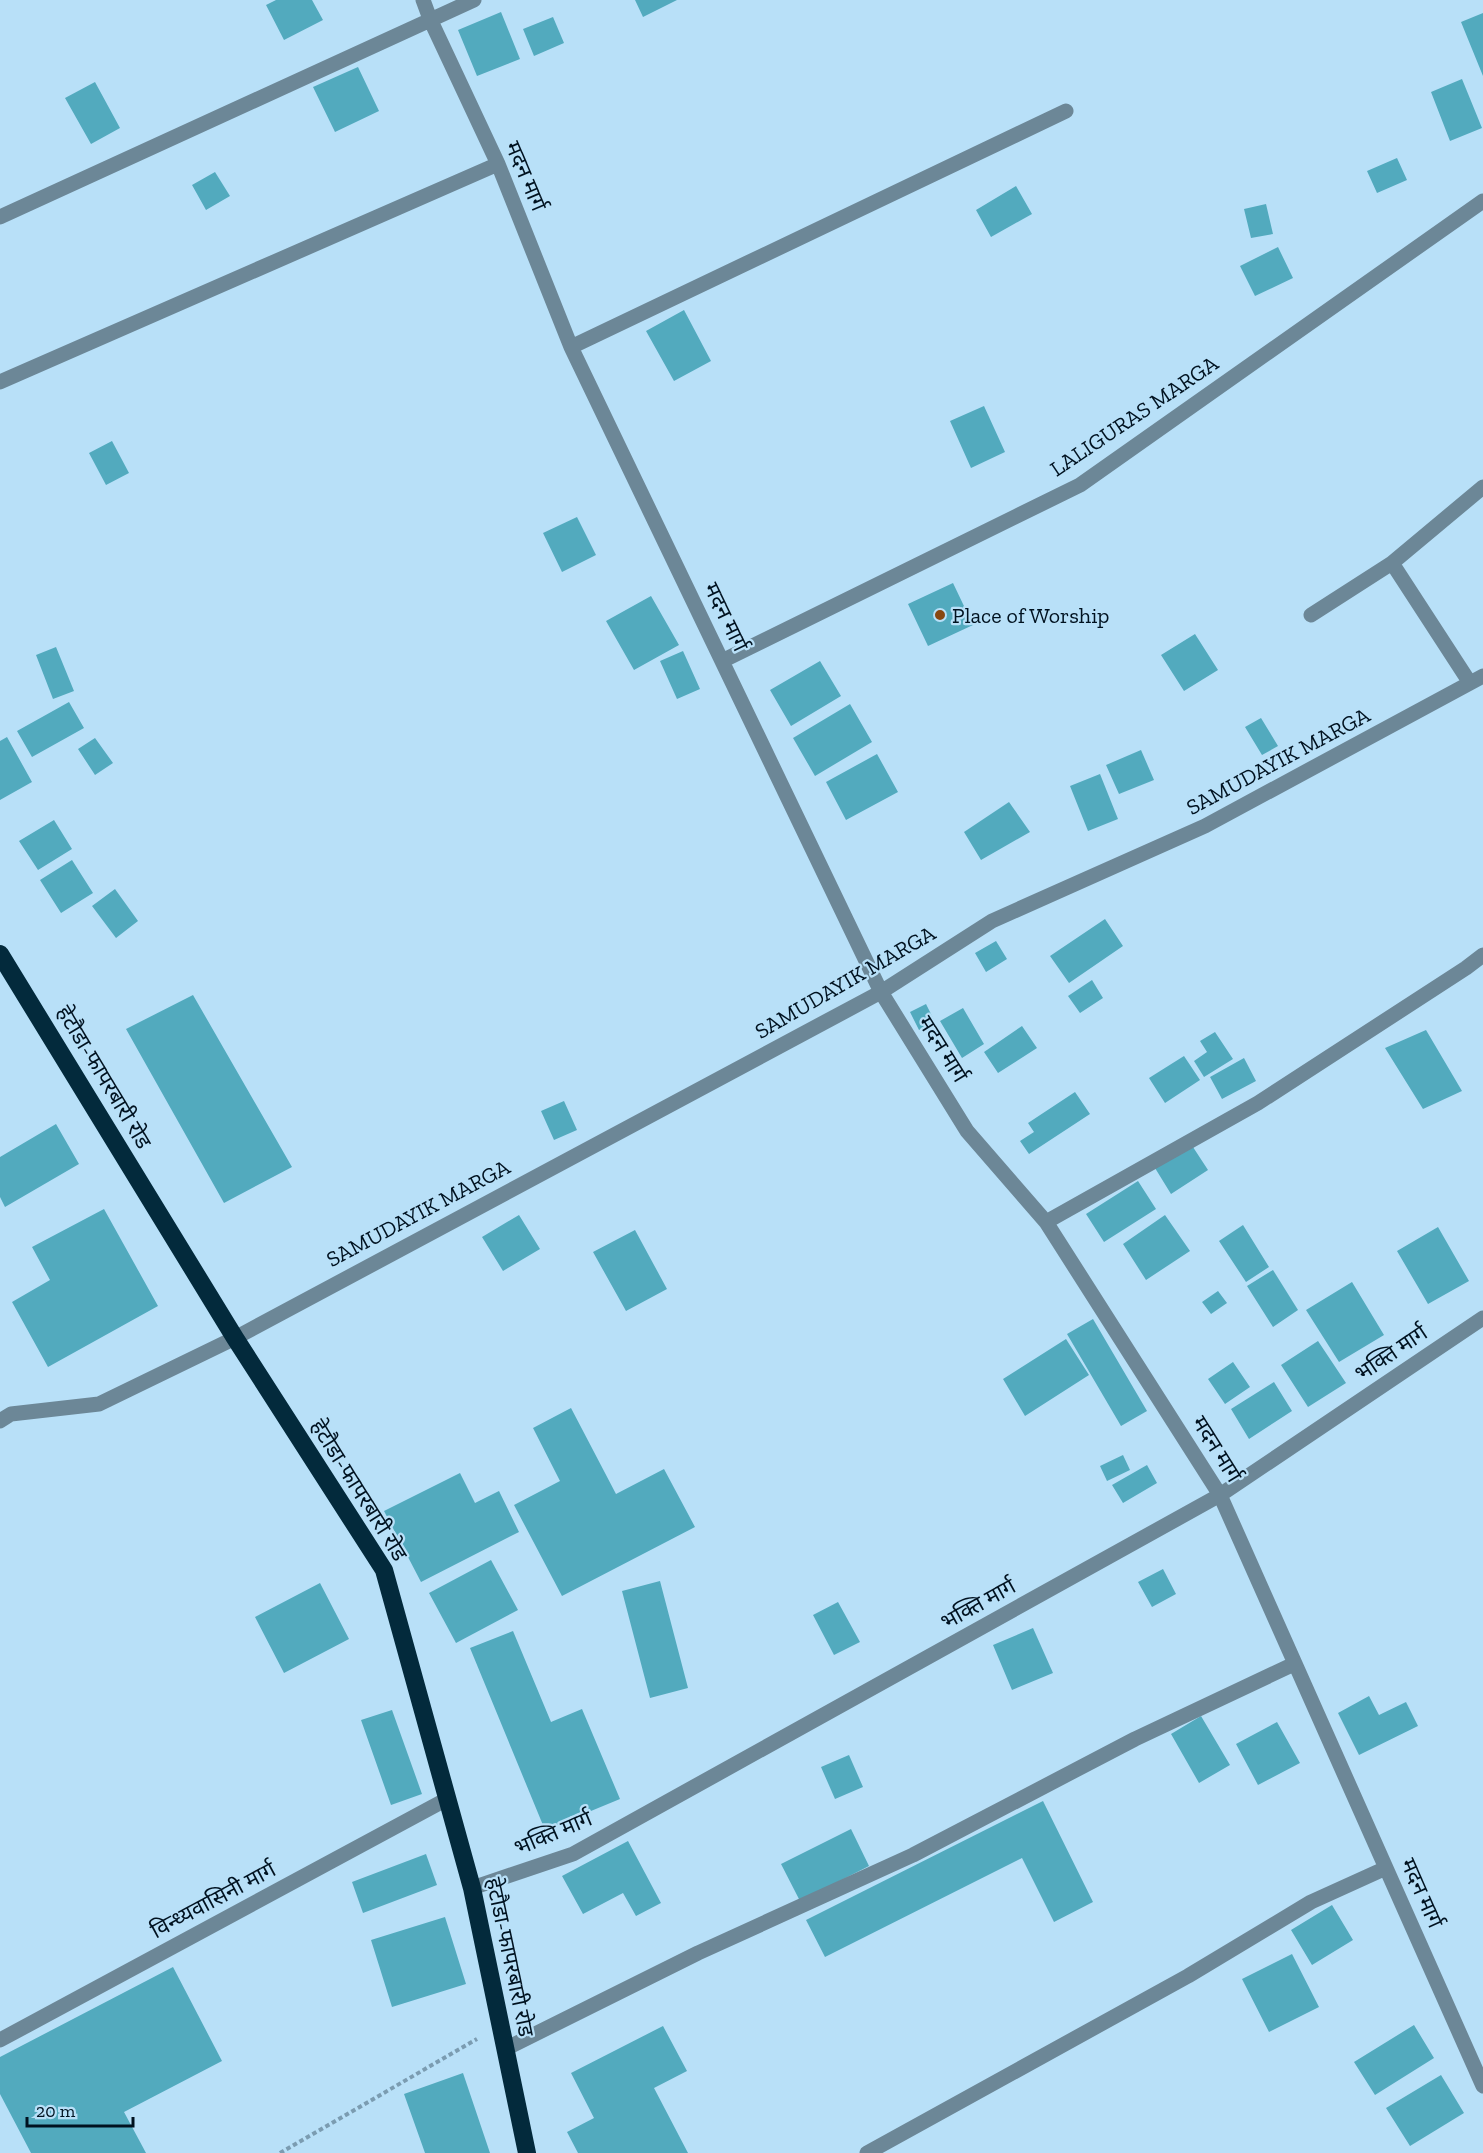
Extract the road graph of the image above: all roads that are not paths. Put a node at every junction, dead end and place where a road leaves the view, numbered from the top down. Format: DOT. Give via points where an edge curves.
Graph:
graph roads {
  1 [pos="423,0"];
  2 [pos="474,0"];
  3 [pos="430,19"];
  4 [pos="1066,111"];
  5 [pos="498,164"];
  6 [pos="1483,201"];
  7 [pos="0,217"];
  8 [pos="571,347"];
  9 [pos="0,381"];
  10 [pos="1483,487"];
  11 [pos="1392,563"];
  12 [pos="1311,615"];
  13 [pos="722,660"];
  14 [pos="1477,680"];
  15 [pos="0,954"];
  16 [pos="1483,955"];
  17 [pos="881,992"];
  18 [pos="1046,1222"];
  19 [pos="1483,1318"];
  20 [pos="235,1338"];
  21 [pos="0,1421"];
  22 [pos="1220,1495"];
  23 [pos="1294,1664"];
  24 [pos="447,1799"];
  25 [pos="1386,1868"];
  26 [pos="472,1888"];
  27 [pos="0,2040"];
  28 [pos="505,2049"];
  29 [pos="1483,2086"];
  30 [pos="527,2153"];
  31 [pos="867,2153"];
  1 -- 3 [label="street, मदन मार्ग"];
  2 -- 3 [label="street"];
  3 -- 5 [label="street, मदन मार्ग"];
  3 -- 7 [label="street"];
  4 -- 8 [label="street"];
  5 -- 8 [label="street, मदन मार्ग"];
  5 -- 9 [label="street"];
  6 -- 13 [label="street, LALIGURAS MARGA" via="1080,485"];
  8 -- 13 [label="street, मदन मार्ग"];
  10 -- 11 [label="street"];
  11 -- 12 [label="street"];
  11 -- 14 [label="street"];
  13 -- 17 [label="street, मदन मार्ग"];
  14 -- 17 [label="street, SAMUDAYIK MARGA" via="1205,826 992,921"];
  15 -- 20 [label="highway, हेटौडा-फापरबारी रोड"];
  16 -- 18 [label="street" via="1258,1103"];
  17 -- 18 [label="street, मदन मार्ग" via="967,1131"];
  17 -- 20 [label="street, SAMUDAYIK MARGA"];
  18 -- 22 [label="street, मदन मार्ग"];
  19 -- 22 [label="street, भक्ति मार्ग"];
  20 -- 21 [label="street, SAMUDAYIK MARGA" via="99,1404 11,1414"];
  20 -- 24 [label="highway, हेटौडा-फापरबारी रोड" via="384,1570"];
  22 -- 23 [label="street, मदन मार्ग"];
  22 -- 26 [label="street, भक्ति मार्ग" via="573,1854"];
  23 -- 25 [label="street, मदन मार्ग"];
  23 -- 28 [label="street" via="1135,1739 913,1855 698,1953"];
  24 -- 26 [label="highway, हेटौडा-फापरबारी रोड"];
  24 -- 27 [label="street, विन्ध्यवासिनी मार्ग"];
  25 -- 29 [label="street, मदन मार्ग"];
  25 -- 31 [label="street" via="1311,1902 1188,1976"];
  26 -- 28 [label="highway, हेटौडा-फापरबारी रोड"];
  28 -- 30 [label="highway, हेटौडा-फापरबारी रोड"];
}
